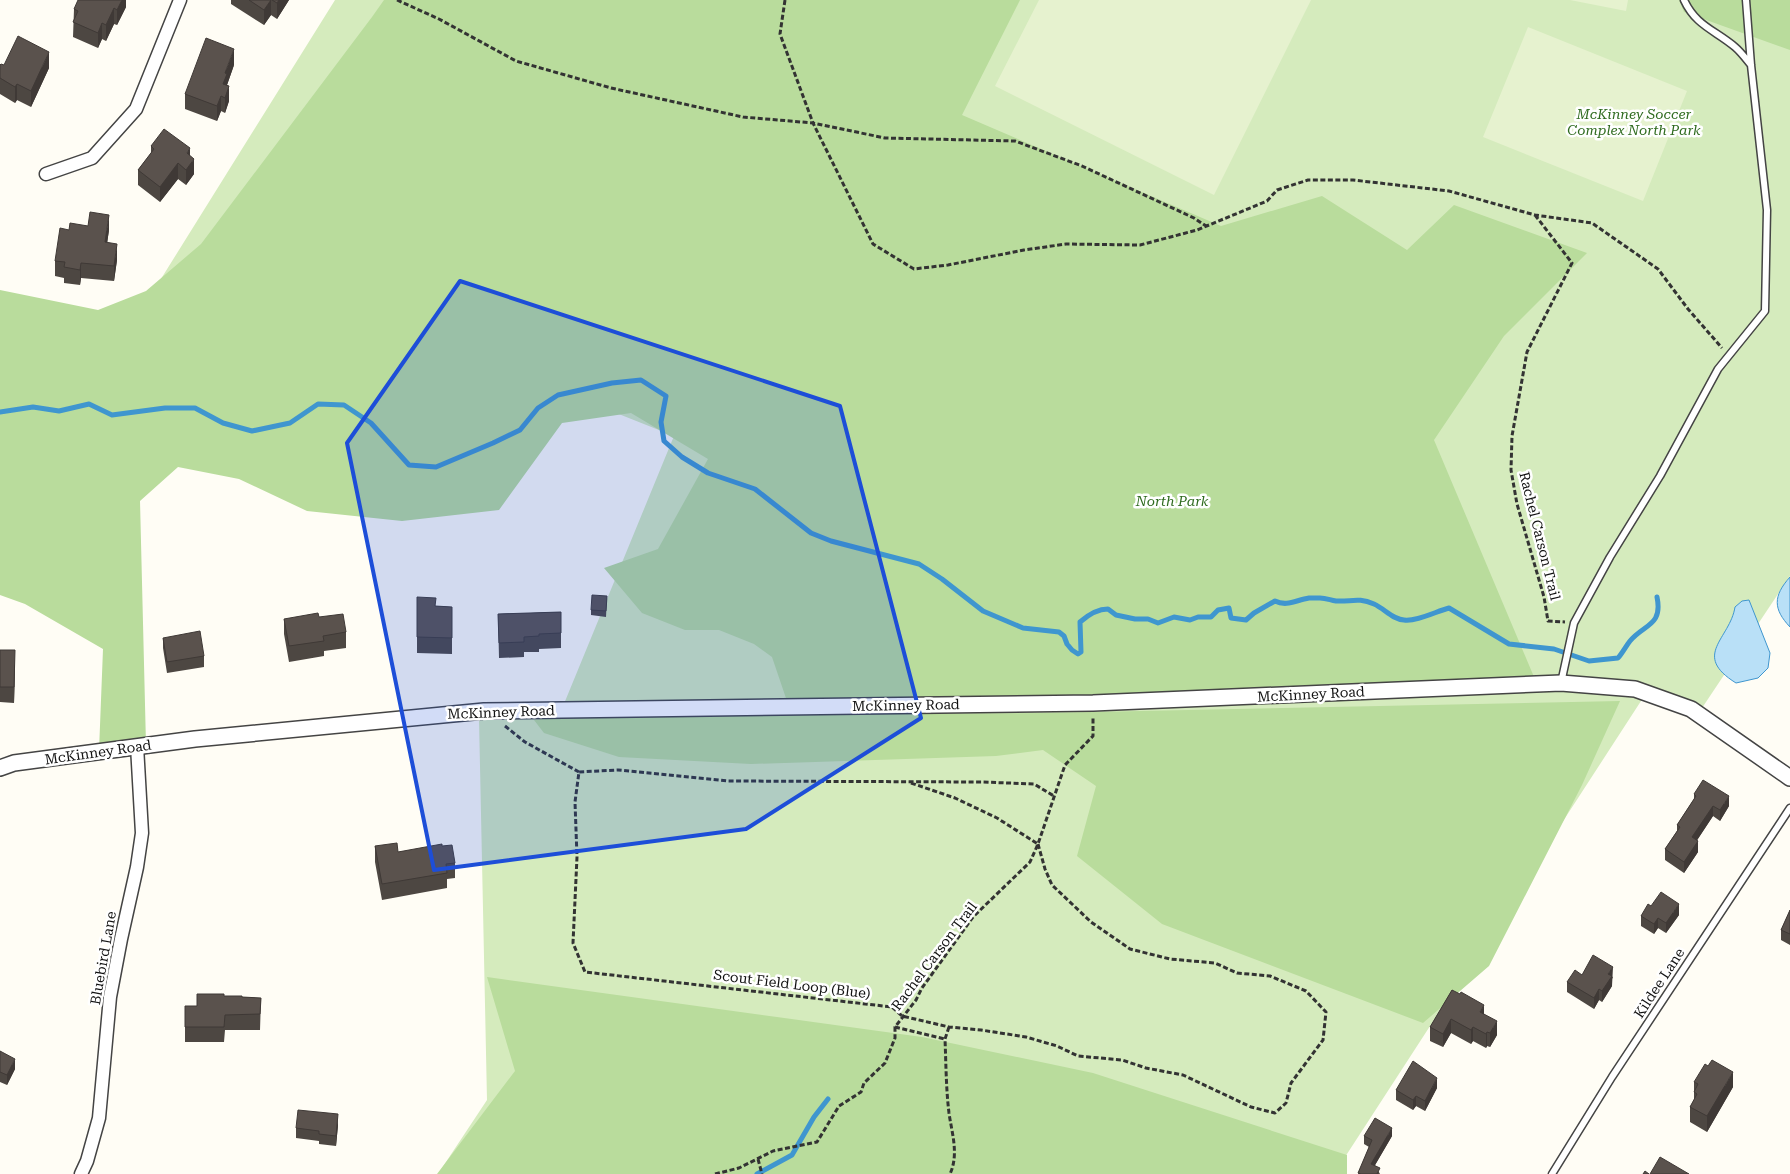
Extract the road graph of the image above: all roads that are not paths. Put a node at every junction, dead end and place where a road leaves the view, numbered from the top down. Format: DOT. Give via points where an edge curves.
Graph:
graph roads {
  1 [pos="180,0"];
  2 [pos="1684,0"];
  3 [pos="1746,0"];
  4 [pos="1751,64"];
  5 [pos="46,174"];
  6 [pos="1561,683"];
  7 [pos="137,746"];
  8 [pos="0,768"];
  9 [pos="1790,778"];
  10 [pos="1790,808"];
  11 [pos="81,1174"];
  12 [pos="1552,1174"];
  1 -- 5 [label="street" via="136,109 92,158"];
  2 -- 4 [label="lane" via="1702,25 1735,47"];
  3 -- 4 [label="lane"];
  4 -- 6 [label="lane" via="1767,210 1765,311 1718,369 1660,476 1610,557 1574,623"];
  6 -- 7 [label="street, McKinney Road" via="1093,703 484,711"];
  6 -- 9 [label="street, McKinney Road" via="1634,689 1691,709"];
  7 -- 8 [label="street, McKinney Road" via="14,763"];
  7 -- 11 [label="street, Bluebird Lane" via="142,833 110,997 99,1118"];
  10 -- 12 [label="lane, Kildee Lane" via="1612,1077"];
}
